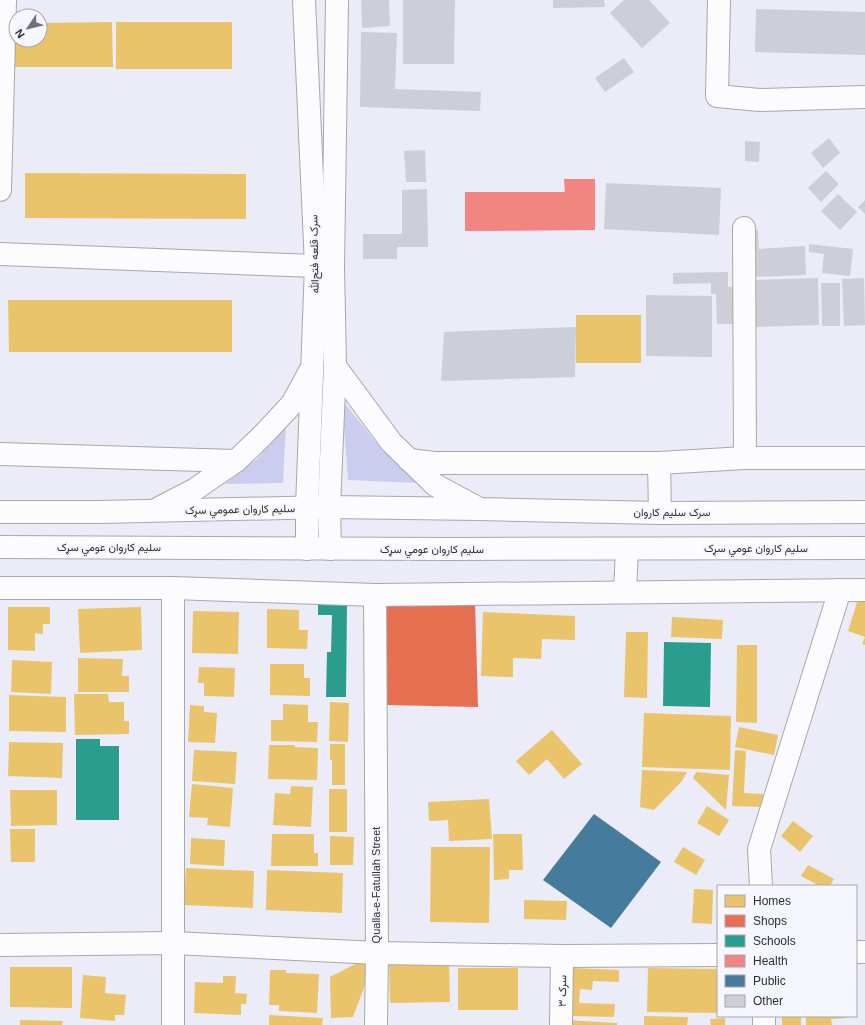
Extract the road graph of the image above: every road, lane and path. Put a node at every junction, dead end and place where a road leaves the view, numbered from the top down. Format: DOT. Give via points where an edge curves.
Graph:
graph roads {
  1 [pos="5,0"];
  2 [pos="304,0"];
  3 [pos="337,0"];
  4 [pos="719,0"];
  5 [pos="865,97"];
  6 [pos="0,190"];
  7 [pos="744,228"];
  8 [pos="0,254"];
  9 [pos="316,266"];
  10 [pos="335,366"];
  11 [pos="312,369"];
  12 [pos="0,454"];
  13 [pos="745,458"];
  14 [pos="865,458"];
  15 [pos="409,460"];
  16 [pos="236,461"];
  17 [pos="659,463"];
  18 [pos="307,507"];
  19 [pos="329,507"];
  20 [pos="479,508"];
  21 [pos="154,510"];
  22 [pos="0,512"];
  23 [pos="865,512"];
  24 [pos="660,513"];
  25 [pos="0,547"];
  26 [pos="627,548"];
  27 [pos="865,548"];
  28 [pos="307,549"];
  29 [pos="330,549"];
  30 [pos="0,588"];
  31 [pos="173,588"];
  32 [pos="840,590"];
  33 [pos="865,590"];
  34 [pos="625,592"];
  35 [pos="375,594"];
  36 [pos="761,885"];
  37 [pos="174,943"];
  38 [pos="0,945"];
  39 [pos="377,953"];
  40 [pos="717,955"];
  41 [pos="562,956"];
  42 [pos="174,1025"];
  43 [pos="376,1025"];
  44 [pos="561,1025"];
  1 -- 6 [label="street"];
  2 -- 9 [label="street, سرک قلعه فتح‌الله"];
  3 -- 10 [label="street, سرک قلعه فتح‌الله" via="333,267"];
  4 -- 5 [label="street" via="717,96 758,100"];
  7 -- 13 [label="street"];
  8 -- 9 [label="street"];
  9 -- 11 [label="street, سرک قلعه فتح‌الله"];
  10 -- 15 [label="street" via="391,442"];
  10 -- 19 [label="street, سرک قلعه فتح‌الله"];
  11 -- 16 [label="street" via="292,404"];
  11 -- 18 [label="street, سرک قلعه فتح‌الله"];
  12 -- 16 [label="street"];
  13 -- 14 [label="street"];
  13 -- 17 [label="street"];
  15 -- 17 [label="street" via="434,463"];
  15 -- 20 [label="street" via="435,485"];
  16 -- 21 [label="street" via="194,490"];
  17 -- 24 [label="street"];
  18 -- 19 [label="street, سلیم کاروان عمومي سړک"];
  18 -- 21 [label="street, سلیم کاروان عمومي سړک"];
  18 -- 28 [label="street, سرک قلعه فتح‌الله"];
  19 -- 20 [label="street, سلیم کاروان عمومي سړک"];
  19 -- 29 [label="street, سرک قلعه فتح‌الله"];
  20 -- 24 [label="street, سرک سلیم کاروان"];
  21 -- 22 [label="street, سلیم کاروان عمومي سړک"];
  23 -- 24 [label="street, سرک سلیم کاروان"];
  25 -- 28 [label="street, سلیم کاروان عومي سړک"];
  26 -- 27 [label="street, سلیم کاروان عومي سړک"];
  26 -- 29 [label="street, سلیم کاروان عومي سړک"];
  26 -- 34 [label="street"];
  28 -- 29 [label="street, سلیم کاروان عومي سړک"];
  30 -- 31 [label="street"];
  31 -- 35 [label="street"];
  31 -- 37 [label="street"];
  32 -- 33 [label="street"];
  32 -- 34 [label="street"];
  32 -- 36 [label="street" via="759,849"];
  34 -- 35 [label="street"];
  35 -- 39 [label="street, Qualla-e-Fatullah Street"];
  37 -- 38 [label="street"];
  37 -- 39 [label="street"];
  37 -- 42 [label="street"];
  39 -- 41 [label="street, Qualla-e-Fatullah Street"];
  39 -- 43 [label="street"];
  40 -- 41 [label="street, Qualla-e-Fatullah Street"];
  41 -- 44 [label="street, سرک ۳"];
}
